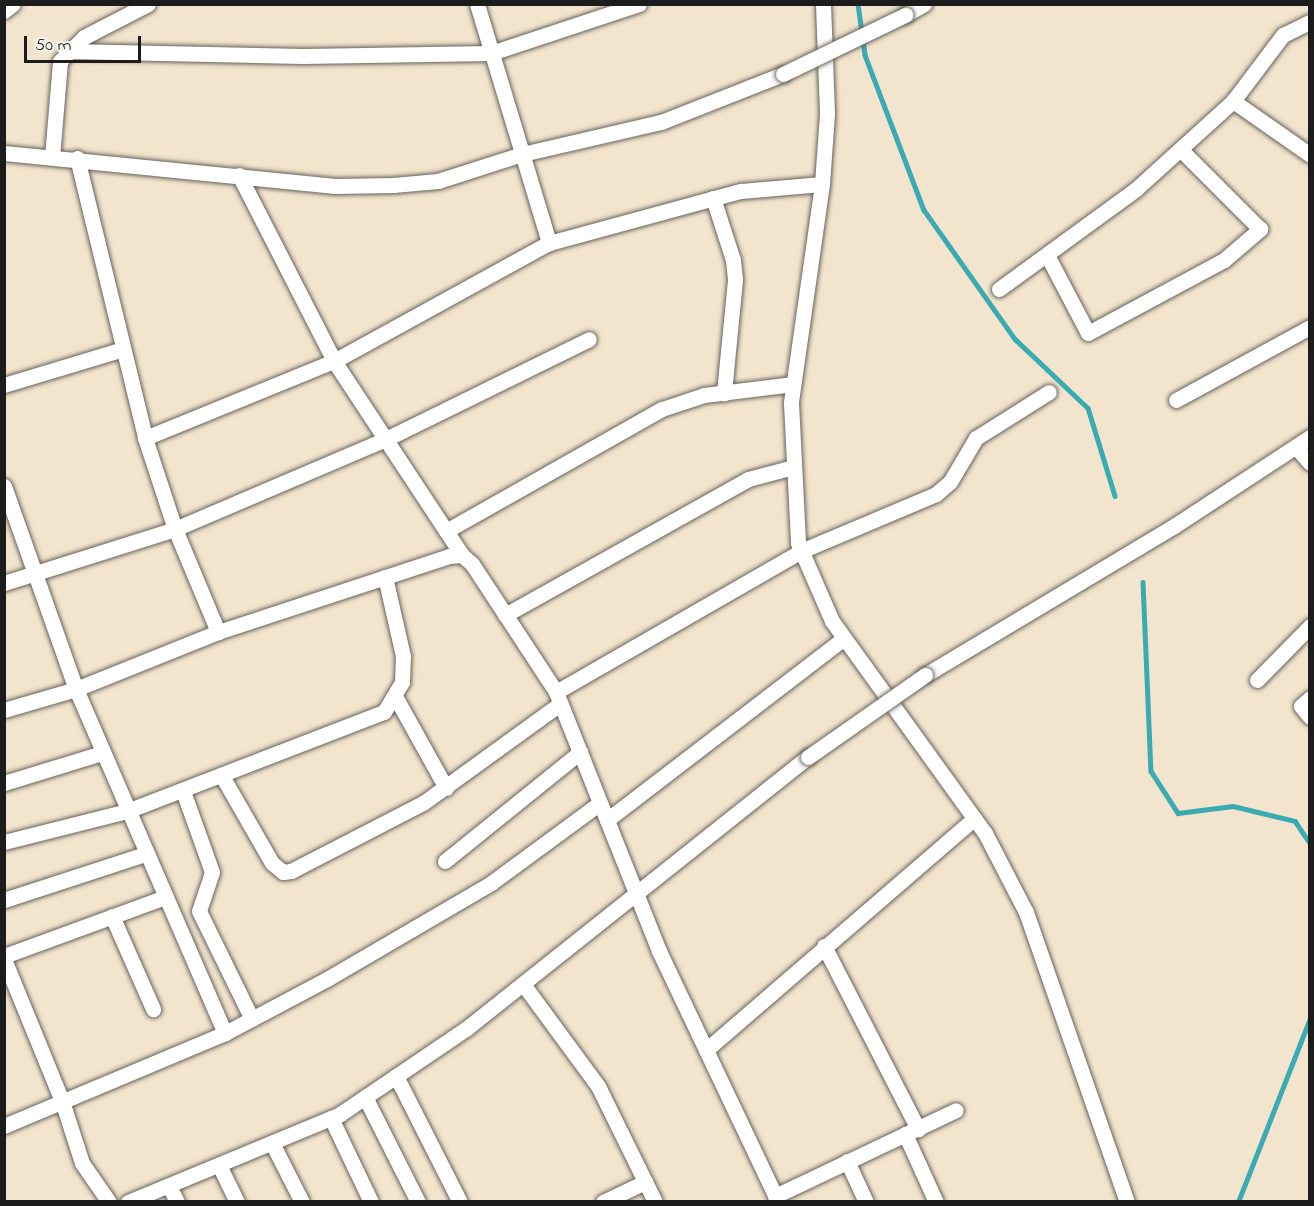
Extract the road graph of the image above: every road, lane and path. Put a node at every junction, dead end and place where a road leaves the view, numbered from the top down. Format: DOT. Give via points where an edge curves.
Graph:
graph roads {
  1 [pos="13,4"];
  2 [pos="148,4"];
  3 [pos="477,4"];
  4 [pos="639,4"];
  5 [pos="823,4"];
  6 [pos="924,4"];
  7 [pos="4,11"];
  8 [pos="1310,22"];
  9 [pos="68,51"];
  10 [pos="491,53"];
  11 [pos="1233,101"];
  12 [pos="1181,150"];
  13 [pos="4,153"];
  14 [pos="522,154"];
  15 [pos="1310,155"];
  16 [pos="52,157"];
  17 [pos="77,158"];
  18 [pos="239,175"];
  19 [pos="822,184"];
  20 [pos="713,198"];
  21 [pos="549,243"];
  22 [pos="1047,255"];
  23 [pos="999,289"];
  24 [pos="1310,327"];
  25 [pos="589,339"];
  26 [pos="123,349"];
  27 [pos="334,361"];
  28 [pos="793,384"];
  29 [pos="4,385"];
  30 [pos="1048,392"];
  31 [pos="724,393"];
  32 [pos="1176,400"];
  33 [pos="1310,437"];
  34 [pos="145,438"];
  35 [pos="386,440"];
  36 [pos="1296,447"];
  37 [pos="1310,463"];
  38 [pos="793,466"];
  39 [pos="4,486"];
  40 [pos="175,529"];
  41 [pos="446,531"];
  42 [pos="801,551"];
  43 [pos="462,555"];
  44 [pos="34,576"];
  45 [pos="386,577"];
  46 [pos="4,584"];
  47 [pos="505,615"];
  48 [pos="1310,626"];
  49 [pos="218,632"];
  50 [pos="843,639"];
  51 [pos="1257,680"];
  52 [pos="76,689"];
  53 [pos="396,698"];
  54 [pos="558,698"];
  55 [pos="1310,698"];
  56 [pos="4,710"];
  57 [pos="1310,717"];
  58 [pos="580,752"];
  59 [pos="102,753"];
  60 [pos="222,776"];
  61 [pos="4,783"];
  62 [pos="446,788"];
  63 [pos="183,791"];
  64 [pos="600,803"];
  65 [pos="127,812"];
  66 [pos="974,819"];
  67 [pos="607,820"];
  68 [pos="4,842"];
  69 [pos="145,854"];
  70 [pos="445,861"];
  71 [pos="637,895"];
  72 [pos="165,897"];
  73 [pos="4,900"];
  74 [pos="112,916"];
  75 [pos="824,946"];
  76 [pos="4,958"];
  77 [pos="524,984"];
  78 [pos="153,1009"];
  79 [pos="252,1019"];
  80 [pos="225,1033"];
  81 [pos="706,1050"];
  82 [pos="396,1076"];
  83 [pos="365,1097"];
  84 [pos="62,1101"];
  85 [pos="956,1110"];
  86 [pos="331,1118"];
  87 [pos="4,1126"];
  88 [pos="911,1132"];
  89 [pos="272,1143"];
  90 [pos="847,1161"];
  91 [pos="219,1164"];
  92 [pos="645,1182"];
  93 [pos="169,1186"];
  94 [pos="776,1199"];
  95 [pos="604,1201"];
  96 [pos="109,1202"];
  97 [pos="128,1202"];
  98 [pos="177,1202"];
  99 [pos="237,1202"];
  100 [pos="302,1202"];
  101 [pos="371,1202"];
  102 [pos="418,1202"];
  103 [pos="460,1202"];
  104 [pos="655,1202"];
  105 [pos="866,1202"];
  106 [pos="936,1202"];
  107 [pos="1127,1202"];
  1 -- 7 [label="street"];
  2 -- 9 [label="street" via="84,37"];
  3 -- 10 [label="street"];
  4 -- 10 [label="street"];
  5 -- 19 [label="street" via="827,114"];
  6 -- 14 [label="street, bridge" via="783,74 661,122"];
  8 -- 11 [label="street" via="1283,35 1270,48"];
  9 -- 10 [label="street" via="303,56"];
  9 -- 16 [label="street" via="60,61 56,78"];
  10 -- 14 [label="street"];
  11 -- 12 [label="street"];
  11 -- 15 [label="street"];
  12 -- 22 [label="street"];
  12 -- 22 [label="street" via="1260,229 1224,260 1088,333"];
  13 -- 16 [label="street"];
  14 -- 18 [label="street" via="438,181 393,185 335,186"];
  14 -- 21 [label="street"];
  16 -- 17 [label="street"];
  17 -- 18 [label="street"];
  17 -- 26 [label="street"];
  18 -- 27 [label="street"];
  19 -- 20 [label="street" via="741,191"];
  19 -- 28 [label="street"];
  20 -- 21 [label="street"];
  20 -- 31 [label="street" via="733,260 735,279"];
  21 -- 27 [label="street"];
  22 -- 23 [label="street"];
  24 -- 32 [label="street"];
  25 -- 35 [label="street"];
  26 -- 29 [label="street"];
  26 -- 34 [label="street"];
  27 -- 34 [label="street"];
  27 -- 35 [label="street"];
  28 -- 31 [label="street"];
  28 -- 38 [label="street"];
  30 -- 42 [label="street" via="976,438 950,482 936,494"];
  31 -- 41 [label="street" via="663,409"];
  33 -- 36 [label="street"];
  34 -- 40 [label="street"];
  35 -- 40 [label="street"];
  35 -- 41 [label="street"];
  36 -- 37 [label="street"];
  36 -- 71 [label="street, bridge" via="1174,526 925,675 808,757"];
  38 -- 42 [label="street"];
  38 -- 47 [label="street" via="727,490"];
  39 -- 44 [label="street"];
  40 -- 44 [label="street"];
  40 -- 49 [label="street"];
  41 -- 43 [label="street"];
  42 -- 50 [label="street" via="813,584"];
  42 -- 54 [label="street"];
  43 -- 45 [label="street"];
  43 -- 47 [label="street"];
  44 -- 46 [label="street"];
  44 -- 52 [label="street"];
  45 -- 49 [label="street"];
  45 -- 53 [label="street" via="403,656 402,682"];
  47 -- 54 [label="street"];
  48 -- 51 [label="street"];
  49 -- 52 [label="street"];
  50 -- 66 [label="street"];
  50 -- 67 [label="street"];
  52 -- 56 [label="street"];
  52 -- 59 [label="street"];
  53 -- 60 [label="street" via="369,721"];
  53 -- 62 [label="street"];
  54 -- 58 [label="street"];
  54 -- 62 [label="street"];
  55 -- 57 [label="street" via="1301,706"];
  58 -- 64 [label="street"];
  58 -- 70 [label="street"];
  59 -- 61 [label="street"];
  59 -- 65 [label="street"];
  60 -- 62 [label="street" via="272,863 283,872 319,858"];
  60 -- 63 [label="street"];
  63 -- 65 [label="street"];
  63 -- 79 [label="street" via="212,872 199,911"];
  64 -- 67 [label="street"];
  64 -- 79 [label="street" via="491,883"];
  65 -- 68 [label="street"];
  65 -- 69 [label="street"];
  66 -- 75 [label="street"];
  66 -- 107 [label="street" via="1026,912 1050,970"];
  67 -- 71 [label="street"];
  69 -- 72 [label="street"];
  69 -- 73 [label="street"];
  71 -- 77 [label="street"];
  71 -- 81 [label="street"];
  72 -- 74 [label="street"];
  72 -- 80 [label="street"];
  74 -- 76 [label="street"];
  74 -- 78 [label="street"];
  75 -- 81 [label="street"];
  75 -- 88 [label="street"];
  76 -- 84 [label="street"];
  77 -- 82 [label="street" via="467,1029"];
  77 -- 92 [label="street" via="598,1086"];
  79 -- 80 [label="street"];
  80 -- 84 [label="street"];
  81 -- 94 [label="street"];
  82 -- 83 [label="street"];
  82 -- 103 [label="street"];
  83 -- 86 [label="street"];
  83 -- 102 [label="street"];
  84 -- 87 [label="street"];
  84 -- 96 [label="street" via="82,1163"];
  85 -- 88 [label="street"];
  86 -- 89 [label="street"];
  86 -- 101 [label="street"];
  88 -- 90 [label="street"];
  88 -- 106 [label="street"];
  89 -- 91 [label="street"];
  89 -- 100 [label="street"];
  90 -- 94 [label="street"];
  90 -- 105 [label="street"];
  91 -- 93 [label="street"];
  91 -- 99 [label="street"];
  92 -- 95 [label="street"];
  92 -- 104 [label="street"];
  93 -- 97 [label="street"];
  93 -- 98 [label="street"];
}
